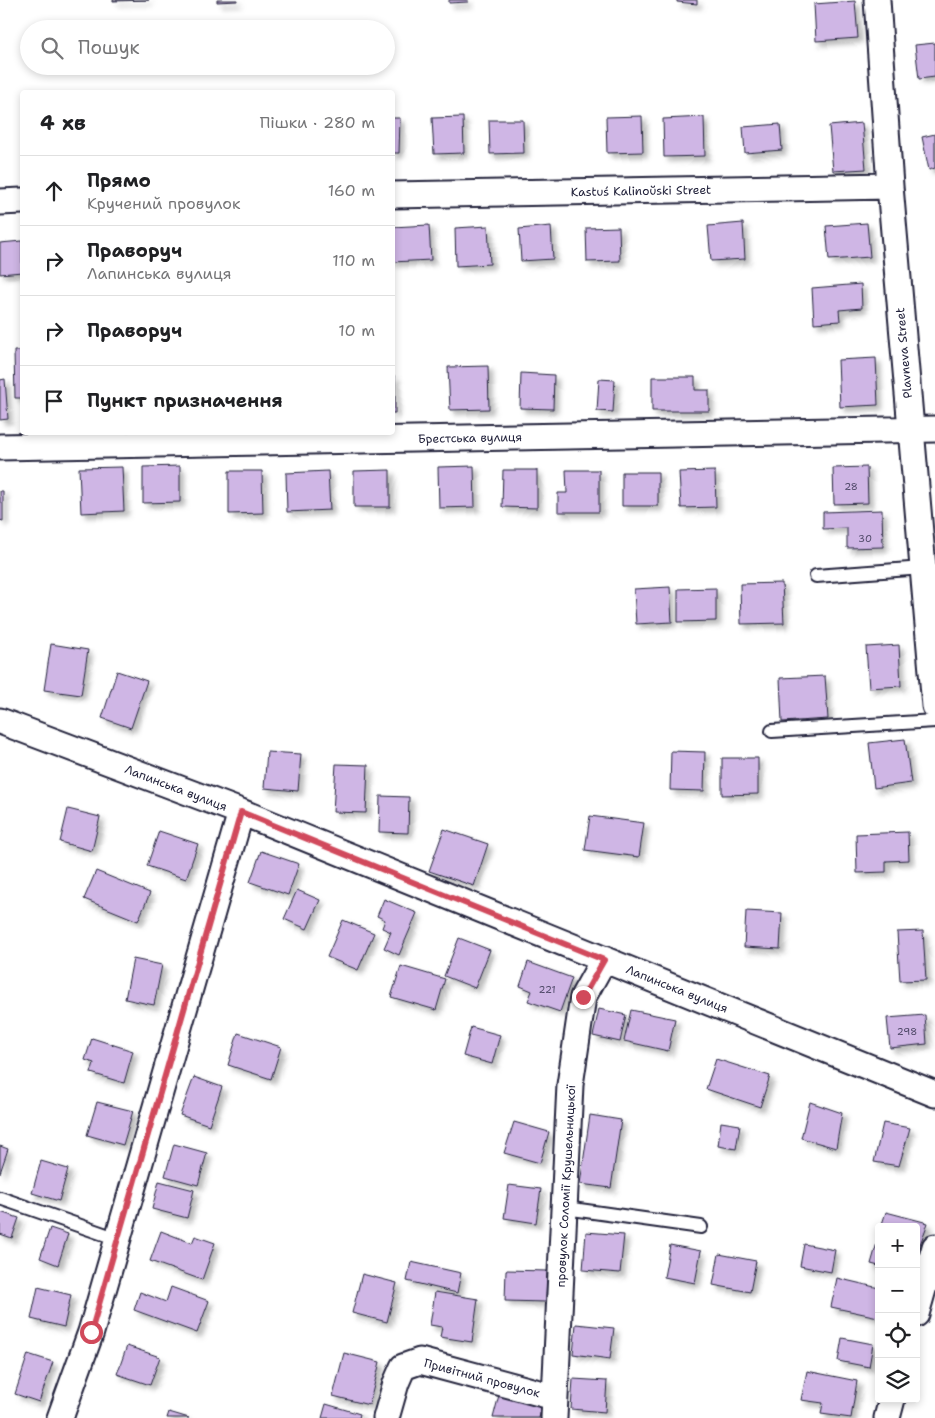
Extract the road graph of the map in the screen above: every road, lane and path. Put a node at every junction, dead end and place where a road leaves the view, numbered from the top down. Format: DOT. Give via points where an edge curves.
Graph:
graph roads {
  1 [pos="877,0"];
  2 [pos="890,186"];
  3 [pos="395,195"];
  4 [pos="20,201"];
  5 [pos="0,202"];
  6 [pos="923,429"];
  7 [pos="0,447"];
  8 [pos="923,568"];
  9 [pos="816,576"];
  10 [pos="935,706"];
  11 [pos="935,720"];
  12 [pos="0,721"];
  13 [pos="772,731"];
  14 [pos="241,812"];
  15 [pos="604,960"];
  16 [pos="935,1094"];
  17 [pos="0,1198"];
  18 [pos="565,1208"];
  19 [pos="700,1227"];
  20 [pos="118,1239"];
  21 [pos="935,1247"];
  22 [pos="916,1313"];
  23 [pos="891,1403"];
  24 [pos="554,1407"];
  25 [pos="60,1418"];
  26 [pos="386,1418"];
  27 [pos="887,1418"];
  1 -- 2 [label="street, Plavneva Street"];
  2 -- 3 [label="street, Kastuś Kalinoŭski Street"];
  2 -- 6 [label="street, Plavneva Street"];
  4 -- 5 [label="street"];
  6 -- 7 [label="street, Брестська вулиця"];
  6 -- 8 [label="street, Plavneva Street"];
  8 -- 9 [label="lane"];
  8 -- 10 [label="street, Plavneva Street"];
  11 -- 13 [label="lane"];
  12 -- 14 [label="street, Лапинська вулиця"];
  14 -- 15 [label="street, Лапинська вулиця"];
  14 -- 20 [label="street"];
  15 -- 16 [label="street, Лапинська вулиця"];
  15 -- 18 [label="street, провулок Соломії Крушельницької" via="583,997 570,1085"];
  17 -- 20 [label="lane"];
  18 -- 19 [label="lane"];
  18 -- 24 [label="street, провулок Соломії Крушельницької"];
  20 -- 25 [label="street" via="91,1332"];
  21 -- 22 [label="street"];
  23 -- 27 [label="street"];
  24 -- 26 [label="street, Привітний провулок" via="420,1361 404,1367"];
}
